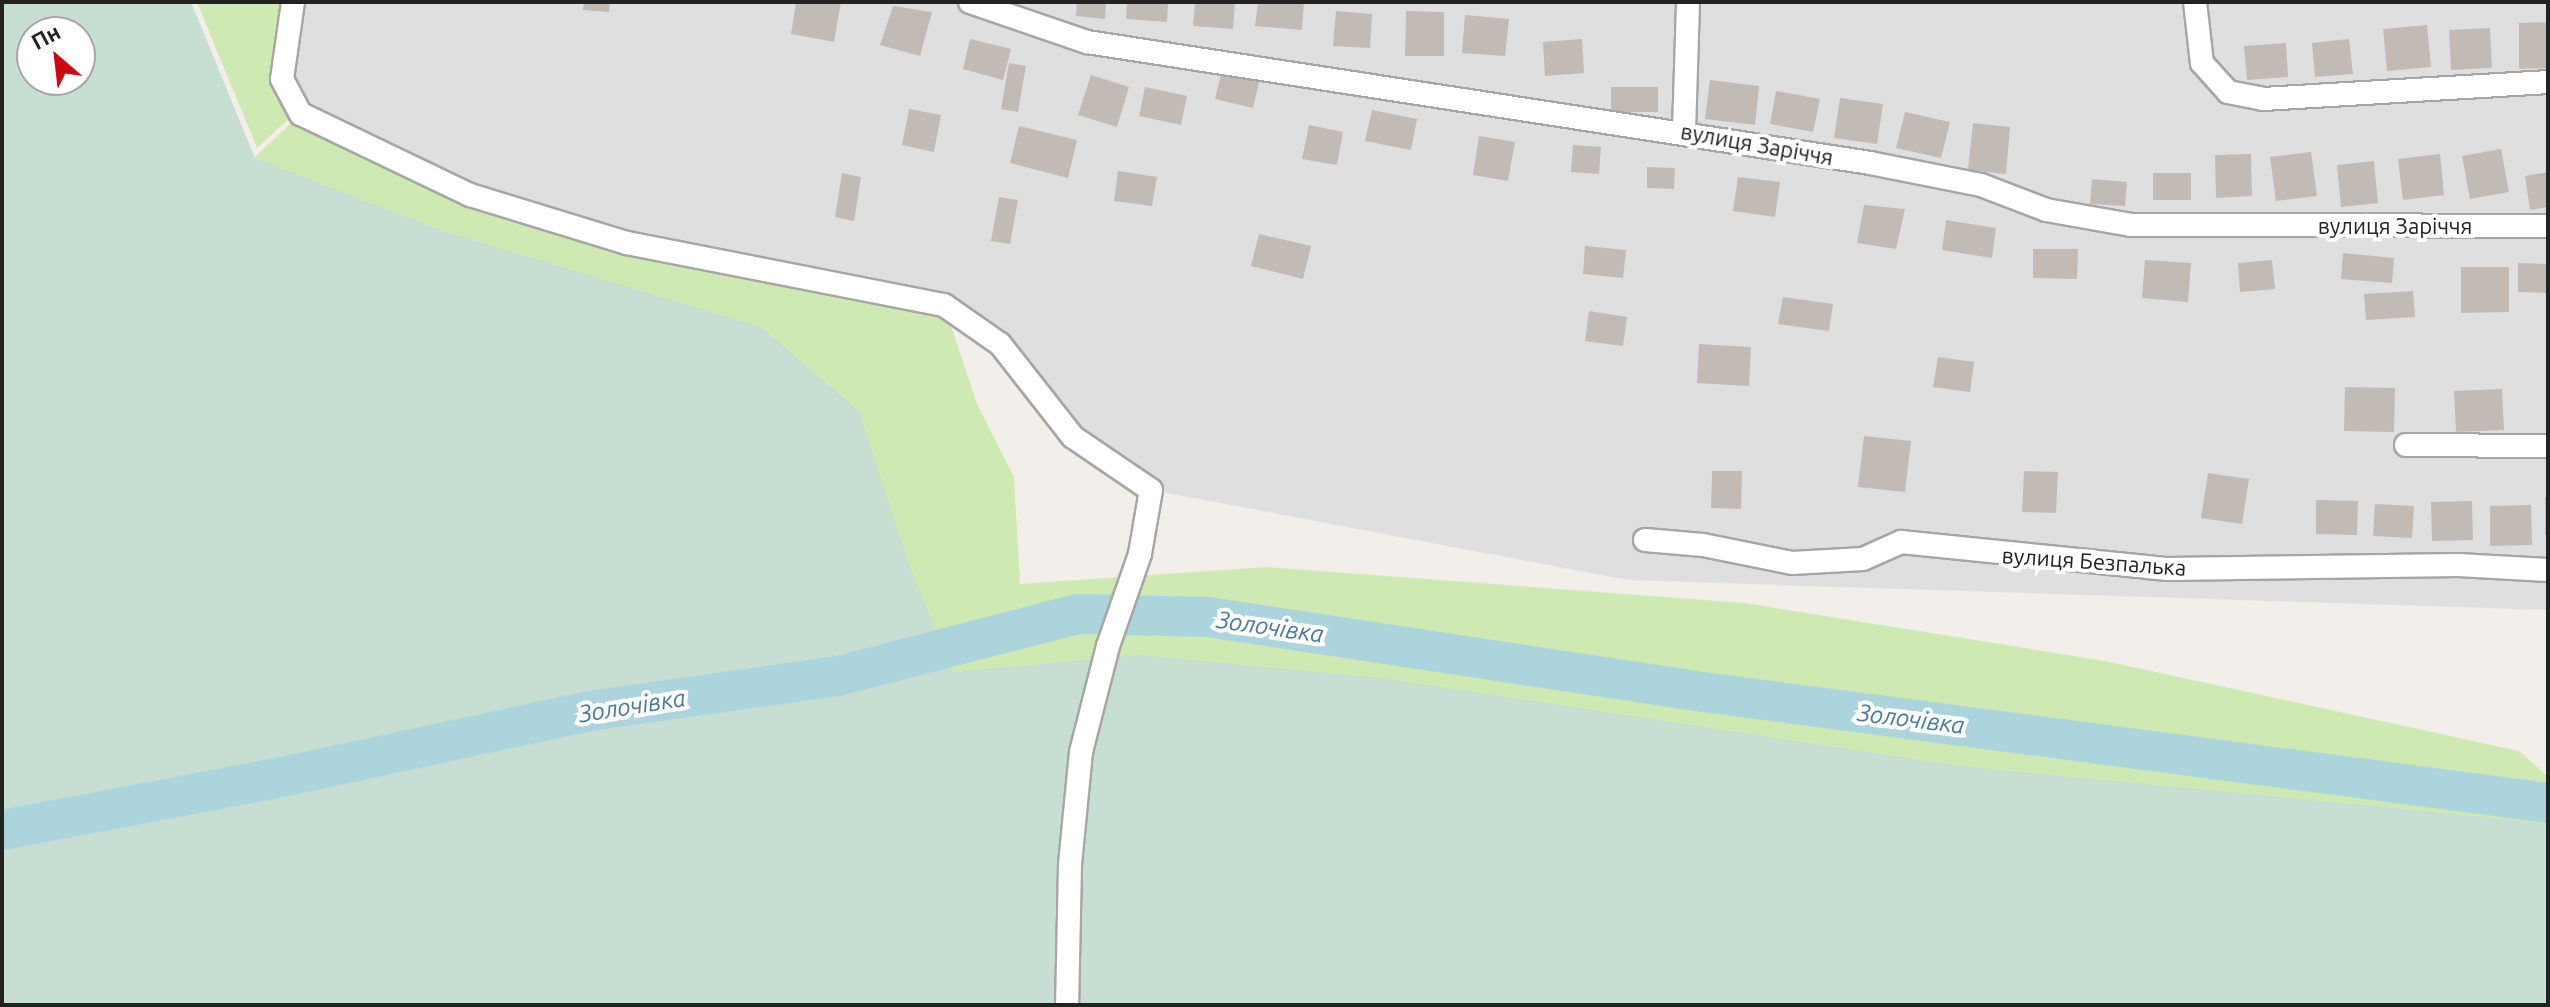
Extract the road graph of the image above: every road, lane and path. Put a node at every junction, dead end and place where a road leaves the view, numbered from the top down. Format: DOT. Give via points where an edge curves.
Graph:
graph roads {
  1 [pos="293,2"];
  2 [pos="970,2"];
  3 [pos="1688,2"];
  4 [pos="2195,2"];
  5 [pos="2548,82"];
  6 [pos="1684,131"];
  7 [pos="2548,226"];
  8 [pos="2406,445"];
  9 [pos="2548,446"];
  10 [pos="1645,540"];
  11 [pos="2548,570"];
  12 [pos="1067,1005"];
  1 -- 12 [label="street" via="282,79 301,114 456,188 627,243 944,305 1000,344 1073,437 1151,490 1140,554 1108,646 1081,752 1070,865"];
  2 -- 6 [label="street, вулиця Заріччя" via="1087,42"];
  3 -- 6 [label="street"];
  4 -- 5 [label="street" via="2202,63 2228,92 2263,99"];
  6 -- 7 [label="street, вулиця Заріччя" via="1981,185 2046,210 2131,225"];
  8 -- 9 [label="street"];
  10 -- 11 [label="street, вулиця Безпалька" via="1703,545 1792,563 1863,559 1901,542 2168,569 2458,565"];
}
